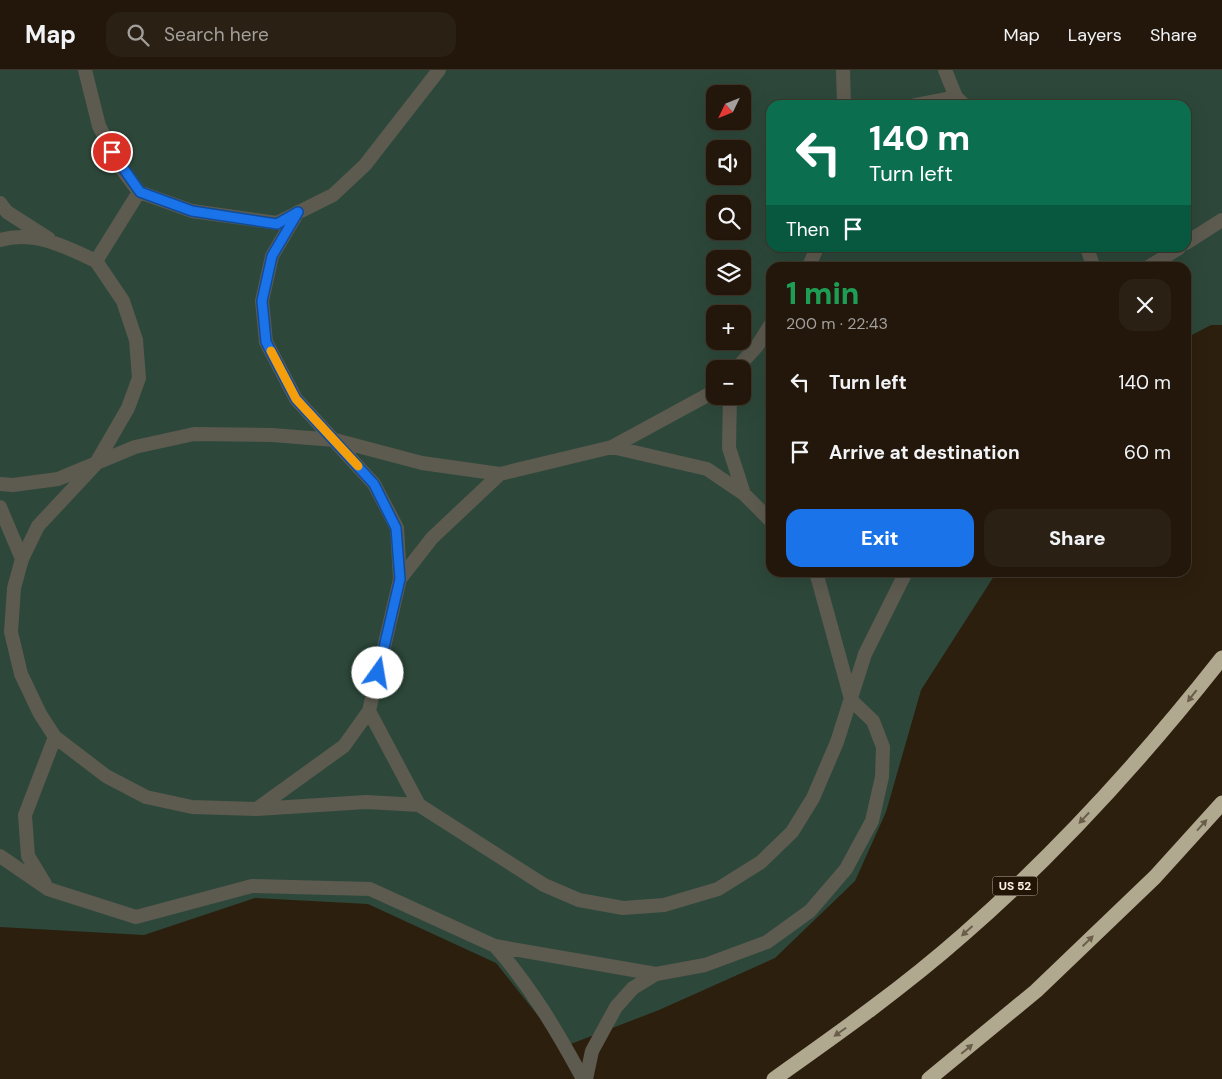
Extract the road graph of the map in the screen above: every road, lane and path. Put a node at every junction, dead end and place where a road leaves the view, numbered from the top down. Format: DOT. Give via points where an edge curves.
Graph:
graph roads {
  1 [pos="85,70"];
  2 [pos="439,70"];
  3 [pos="843,70"];
  4 [pos="945,70"];
  5 [pos="844,100"];
  6 [pos="960,100"];
  7 [pos="140,192"];
  8 [pos="0,203"];
  9 [pos="298,212"];
  10 [pos="1222,220"];
  11 [pos="0,240"];
  12 [pos="50,240"];
  13 [pos="1191,240"];
  14 [pos="1173,252"];
  15 [pos="96,261"];
  16 [pos="1157,262"];
  17 [pos="766,332"];
  18 [pos="744,360"];
  19 [pos="706,396"];
  20 [pos="730,405"];
  21 [pos="335,440"];
  22 [pos="612,446"];
  23 [pos="95,465"];
  24 [pos="500,474"];
  25 [pos="0,484"];
  26 [pos="744,494"];
  27 [pos="0,508"];
  28 [pos="766,516"];
  29 [pos="22,559"];
  30 [pos="817,577"];
  31 [pos="904,577"];
  32 [pos="400,579"];
  33 [pos="1222,658"];
  34 [pos="851,700"];
  35 [pos="369,711"];
  36 [pos="55,738"];
  37 [pos="1222,803"];
  38 [pos="418,805"];
  39 [pos="257,809"];
  40 [pos="0,856"];
  41 [pos="48,889"];
  42 [pos="494,946"];
  43 [pos="656,974"];
  44 [pos="584,1079"];
  45 [pos="774,1079"];
  46 [pos="929,1079"];
  1 -- 7 [label="street" via="99,126 120,165"];
  2 -- 9 [label="street" via="364,165 333,195"];
  3 -- 5 [label="street"];
  4 -- 6 [label="street"];
  7 -- 9 [label="street" via="192,211 277,224"];
  7 -- 15 [label="street"];
  8 -- 12 [label="street" via="7,212"];
  9 -- 21 [label="street" via="272,256 262,301 266,342 296,399"];
  10 -- 13 [label="street"];
  11 -- 12 [label="street" via="9,237"];
  12 -- 15 [label="street"];
  14 -- 16 [label="street"];
  15 -- 23 [label="street" via="123,300 136,340 139,378 128,408"];
  17 -- 18 [label="street"];
  19 -- 22 [label="street"];
  20 -- 26 [label="street" via="729,448"];
  21 -- 23 [label="street" via="194,434 135,447"];
  21 -- 24 [label="street" via="422,463"];
  21 -- 32 [label="street" via="374,484 396,528"];
  22 -- 24 [label="street"];
  22 -- 26 [label="street" via="707,469"];
  23 -- 25 [label="street" via="58,479"];
  23 -- 29 [label="street" via="38,526"];
  24 -- 32 [label="street" via="432,538"];
  26 -- 28 [label="street"];
  27 -- 29 [label="street"];
  29 -- 36 [label="street" via="14,588 11,632 21,674"];
  30 -- 34 [label="street"];
  31 -- 34 [label="street" via="865,654"];
  32 -- 35 [label="street"];
  33 -- 45 [label="highway, US 52, one-way" via="1169,725 1049,854 964,934 873,1008"];
  34 -- 38 [label="street" via="813,798 792,832 761,862 718,889 664,905 623,908 579,900 544,885"];
  34 -- 43 [label="street" via="873,721 883,747 882,777 872,821 846,869 810,911 767,942 705,965"];
  35 -- 38 [label="street"];
  35 -- 39 [label="street" via="344,746"];
  36 -- 39 [label="street" via="106,776 146,796 192,807"];
  36 -- 41 [label="street" via="25,815 28,856"];
  46 -- 37 [label="highway, one-way" via="1036,991 1155,877"];
  38 -- 39 [label="street" via="366,802"];
  40 -- 41 [label="street"];
  41 -- 42 [label="street" via="136,917 252,886 370,889"];
  42 -- 43 [label="street"];
  42 -- 44 [label="street" via="521,976"];
  43 -- 44 [label="street" via="633,988 616,1007 592,1051"];
}
